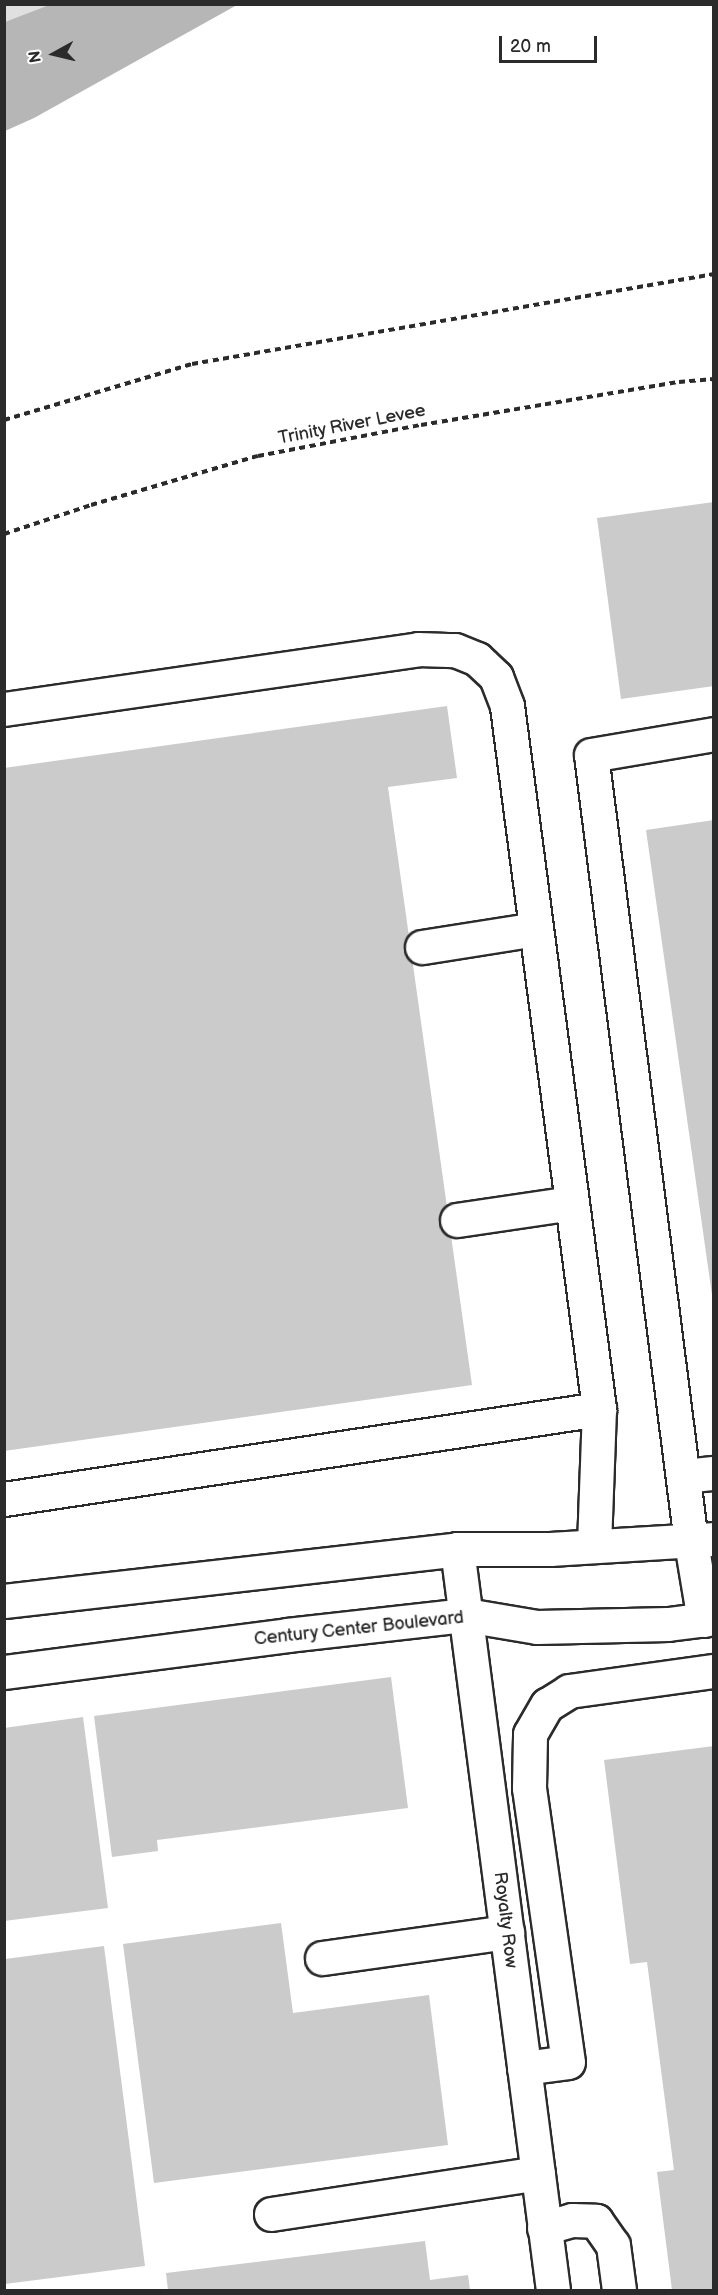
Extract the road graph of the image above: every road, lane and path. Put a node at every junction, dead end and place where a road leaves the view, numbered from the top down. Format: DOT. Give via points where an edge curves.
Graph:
graph roads {
  1 [pos="714,274"];
  2 [pos="714,379"];
  3 [pos="4,420"];
  4 [pos="4,534"];
  5 [pos="4,709"];
  6 [pos="714,734"];
  7 [pos="536,929"];
  8 [pos="422,947"];
  9 [pos="572,1203"];
  10 [pos="457,1220"];
  11 [pos="599,1409"];
  12 [pos="698,1475"];
  13 [pos="4,1499"];
  14 [pos="702,1540"];
  15 [pos="594,1546"];
  16 [pos="457,1549"];
  17 [pos="4,1601"];
  18 [pos="466,1615"];
  19 [pos="709,1619"];
  20 [pos="714,1671"];
  21 [pos="4,1672"];
  22 [pos="537,1848"];
  23 [pos="497,1852"];
  24 [pos="507,1932"];
  25 [pos="322,1958"];
  26 [pos="524,2068"];
  27 [pos="538,2173"];
  28 [pos="271,2214"];
  29 [pos="544,2228"];
  30 [pos="553,2290"];
  31 [pos="620,2290"];
  1 -- 3 [label="path" via="192,364"];
  2 -- 4 [label="path, Trinity River Levee" via="421,425 258,456"];
  5 -- 7 [label="street" via="418,649 455,650 477,658 496,677 507,706"];
  6 -- 12 [label="street" via="591,755"];
  7 -- 8 [label="street"];
  7 -- 9 [label="street"];
  9 -- 10 [label="street"];
  9 -- 11 [label="street"];
  11 -- 13 [label="street"];
  11 -- 15 [label="street"];
  12 -- 14 [label="street"];
  14 -- 15 [label="street"];
  14 -- 19 [label="street"];
  15 -- 16 [label="street"];
  16 -- 17 [label="street"];
  16 -- 18 [label="street, Royalty Row"];
  18 -- 19 [label="street, Century Center Boulevard" via="537,1627 668,1624"];
  18 -- 21 [label="street, Century Center Boulevard"];
  18 -- 23 [label="street, Royalty Row"];
  20 -- 22 [label="street" via="569,1691 547,1705 530,1734 529,1788"];
  22 -- 23 [label="street"];
  22 -- 26 [label="street" via="568,2062"];
  23 -- 24 [label="street, Royalty Row"];
  24 -- 25 [label="street"];
  24 -- 26 [label="street, Royalty Row"];
  26 -- 27 [label="street, Royalty Row"];
  27 -- 28 [label="street"];
  27 -- 29 [label="street, Royalty Row"];
  29 -- 30 [label="street, Royalty Row"];
  29 -- 31 [label="street" via="572,2220 596,2221 613,2245"];
}
